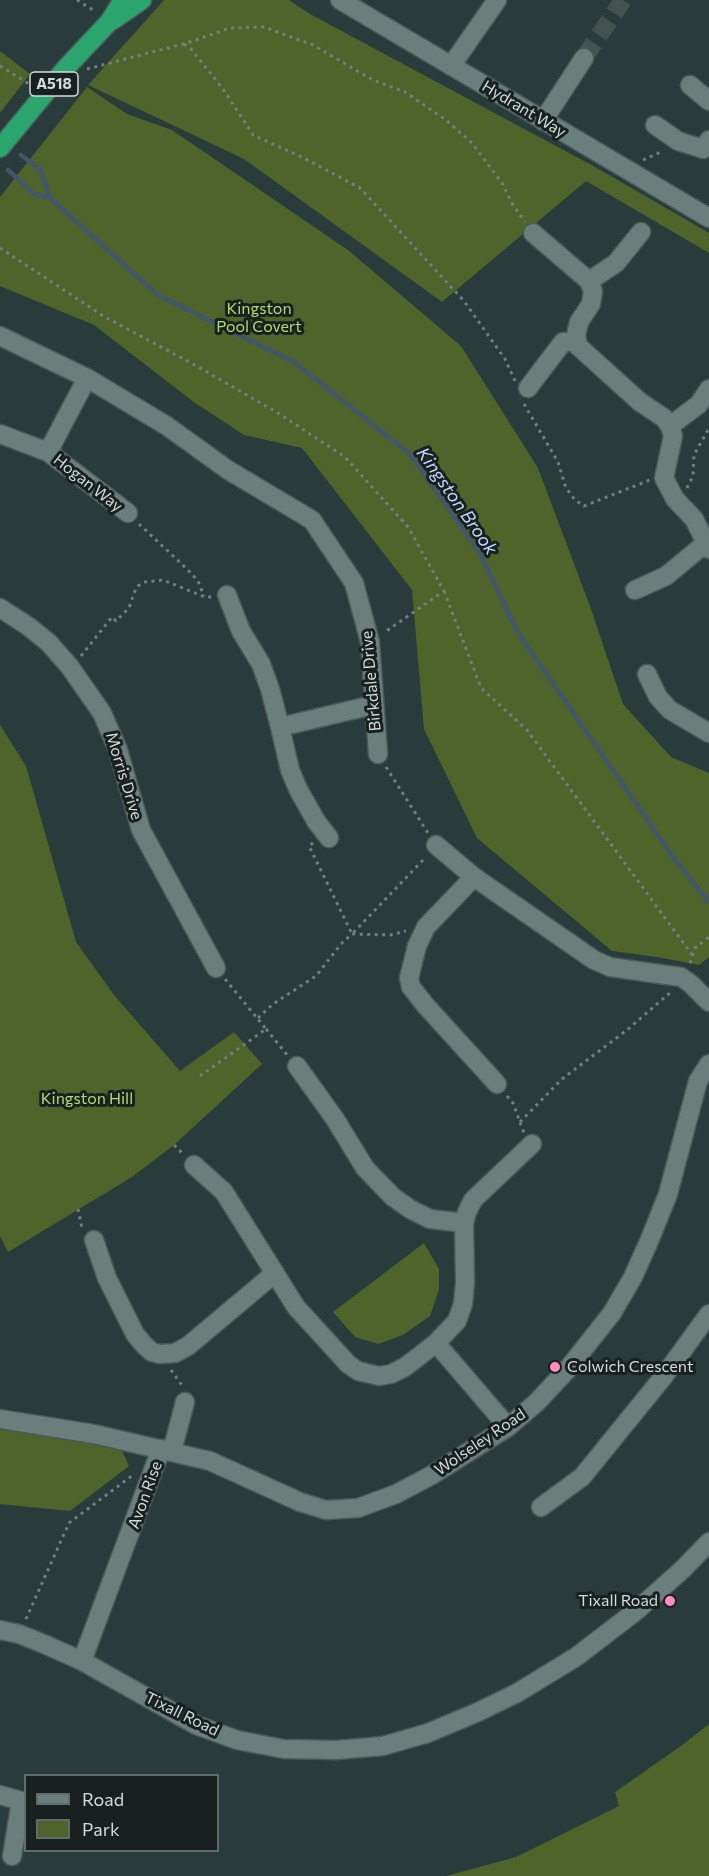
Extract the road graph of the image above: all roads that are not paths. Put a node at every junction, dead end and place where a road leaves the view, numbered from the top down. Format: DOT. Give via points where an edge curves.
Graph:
graph roads {
  1 [pos="123,0"];
  2 [pos="142,0"];
  3 [pos="340,0"];
  4 [pos="497,0"];
  5 [pos="103,17"];
  6 [pos="584,58"];
  7 [pos="451,66"];
  8 [pos="690,85"];
  9 [pos="709,101"];
  10 [pos="543,121"];
  11 [pos="655,125"];
  12 [pos="0,148"];
  13 [pos="707,148"];
  14 [pos="709,218"];
  15 [pos="641,232"];
  16 [pos="533,233"];
  17 [pos="596,276"];
  18 [pos="0,336"];
  19 [pos="577,342"];
  20 [pos="87,378"];
  21 [pos="709,389"];
  22 [pos="522,390"];
  23 [pos="669,426"];
  24 [pos="0,434"];
  25 [pos="48,452"];
  26 [pos="128,513"];
  27 [pos="708,546"];
  28 [pos="635,590"];
  29 [pos="227,595"];
  30 [pos="0,608"];
  31 [pos="647,674"];
  32 [pos="373,705"];
  33 [pos="280,727"];
  34 [pos="709,733"];
  35 [pos="378,753"];
  36 [pos="325,840"];
  37 [pos="436,845"];
  38 [pos="474,877"];
  39 [pos="216,968"];
  40 [pos="709,1002"];
  41 [pos="709,1064"];
  42 [pos="297,1066"];
  43 [pos="497,1084"];
  44 [pos="532,1144"];
  45 [pos="194,1165"];
  46 [pos="464,1223"];
  47 [pos="94,1240"];
  48 [pos="275,1273"];
  49 [pos="709,1314"];
  50 [pos="436,1343"];
  51 [pos="185,1402"];
  52 [pos="0,1419"];
  53 [pos="508,1427"];
  54 [pos="163,1455"];
  55 [pos="540,1507"];
  56 [pos="709,1542"];
  57 [pos="0,1630"];
  58 [pos="82,1661"];
  59 [pos="0,1795"];
  60 [pos="12,1856"];
  1 -- 5 [label="highway, A518"];
  2 -- 5 [label="highway, A518"];
  3 -- 7 [label="street, Hydrant Way"];
  4 -- 7 [label="street"];
  5 -- 12 [label="highway, A518"];
  6 -- 10 [label="street"];
  7 -- 10 [label="street, Hydrant Way"];
  8 -- 9 [label="street"];
  10 -- 14 [label="street, Hydrant Way"];
  11 -- 13 [label="street" via="678,141"];
  15 -- 17 [label="street" via="616,263"];
  16 -- 17 [label="street"];
  17 -- 19 [label="street" via="591,304 579,322"];
  18 -- 20 [label="street, Birkdale Drive"];
  19 -- 22 [label="street" via="563,342"];
  19 -- 23 [label="street" via="585,355"];
  20 -- 25 [label="street, Hogan Way"];
  20 -- 32 [label="street, Birkdale Drive" via="312,520 354,583 370,642"];
  21 -- 23 [label="street" via="699,404"];
  23 -- 27 [label="street" via="673,436 664,478"];
  24 -- 25 [label="street, Hogan Way"];
  25 -- 26 [label="street, Hogan Way"];
  27 -- 28 [label="street" via="666,576"];
  29 -- 33 [label="street" via="241,632 261,664"];
  30 -- 39 [label="street, Morris Drive" via="49,643 102,713 118,750 141,830"];
  31 -- 34 [label="street" via="658,697 670,710"];
  32 -- 33 [label="street"];
  32 -- 35 [label="street, Birkdale Drive"];
  33 -- 36 [label="street" via="290,770"];
  37 -- 38 [label="street"];
  38 -- 40 [label="street" via="594,960 610,967 686,980"];
  38 -- 43 [label="street" via="426,927 409,978 426,1006"];
  41 -- 53 [label="street, Wolseley Road" via="698,1081 668,1194 633,1276 612,1313 567,1370"];
  42 -- 46 [label="street" via="365,1168 386,1190 430,1219"];
  44 -- 46 [label="street" via="473,1200"];
  45 -- 48 [label="street" via="224,1192"];
  46 -- 50 [label="street" via="463,1304 457,1321"];
  47 -- 48 [label="street" via="107,1278 135,1334 152,1352 160,1354 175,1353 188,1346"];
  48 -- 50 [label="street" via="296,1307 358,1371 379,1376 391,1374"];
  49 -- 55 [label="street" via="582,1477"];
  50 -- 53 [label="street"];
  51 -- 54 [label="street"];
  52 -- 54 [label="street, Avon Rise" via="94,1434"];
  53 -- 54 [label="street, Wolseley Road" via="396,1494 342,1510 313,1507 210,1461"];
  54 -- 58 [label="street, Avon Rise"];
  56 -- 58 [label="street, Tixall Road" via="636,1611 576,1657 517,1694 428,1734 383,1746 284,1749 237,1740 196,1725"];
  57 -- 58 [label="street, Tixall Road"];
  59 -- 60 [label="street" via="21,1801"];
}
